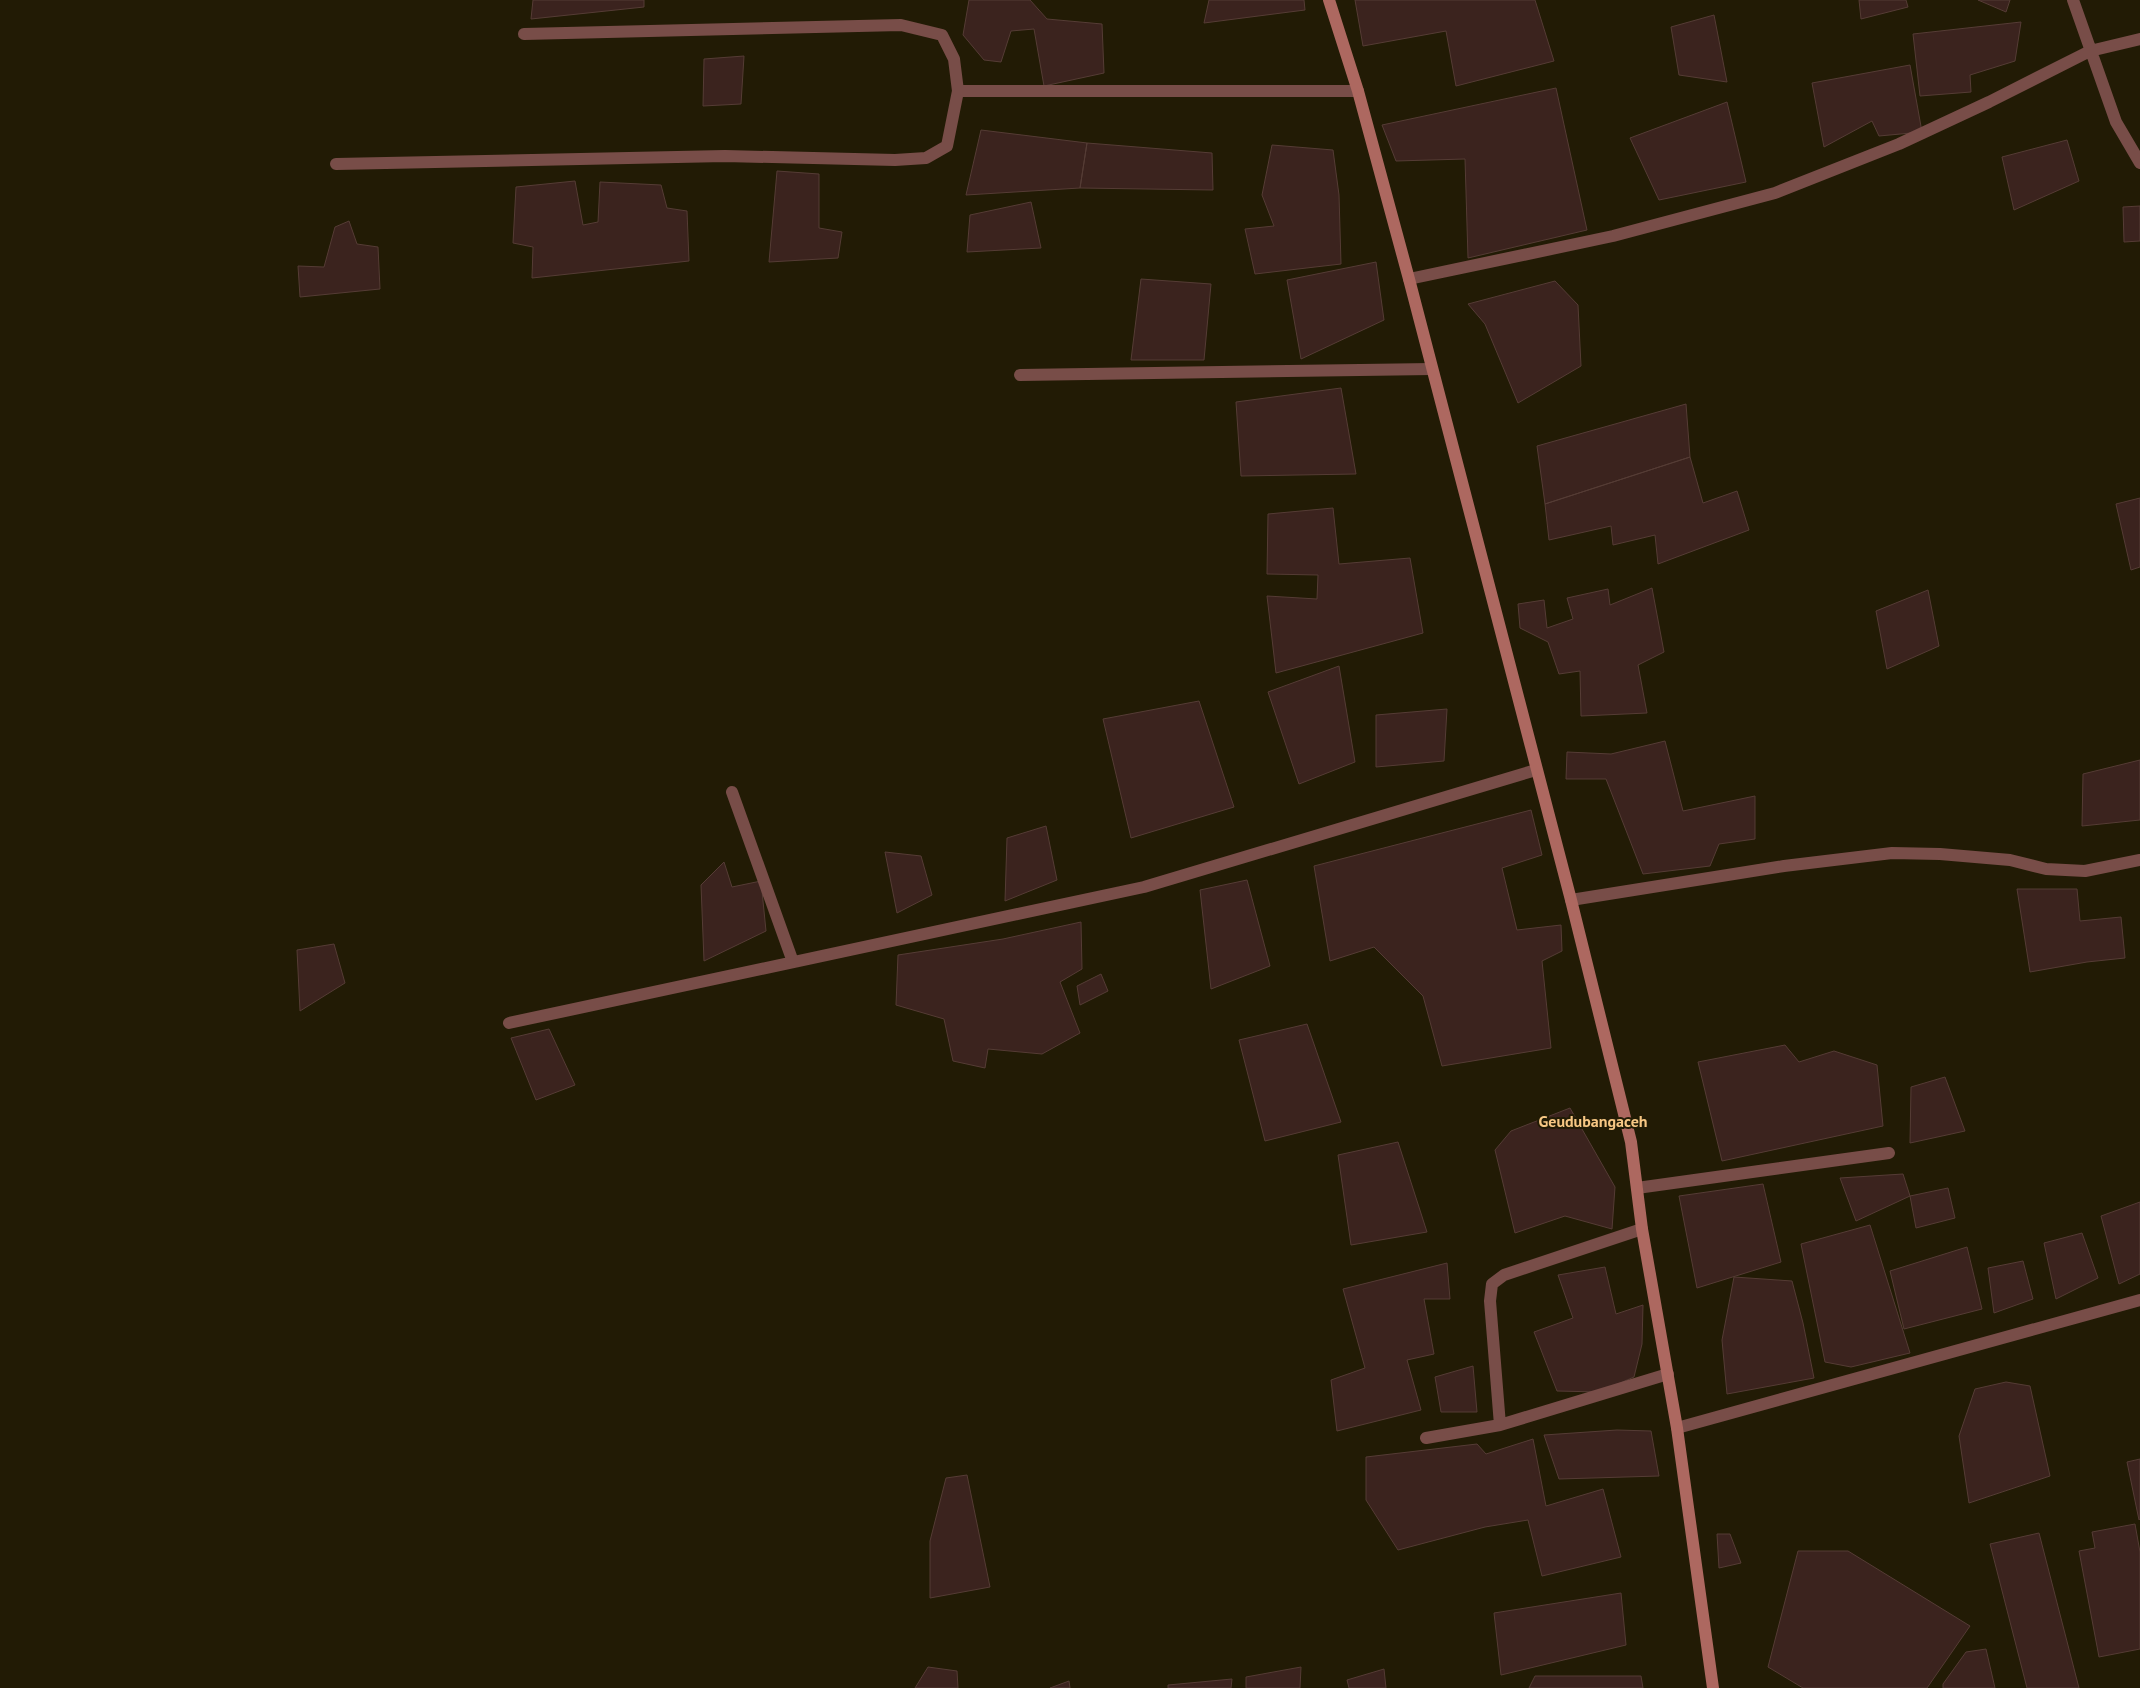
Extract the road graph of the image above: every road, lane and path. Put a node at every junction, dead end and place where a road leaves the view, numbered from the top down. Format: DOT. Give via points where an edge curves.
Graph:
graph roads {
  1 [pos="1329,0"];
  2 [pos="2073,0"];
  3 [pos="524,34"];
  4 [pos="2140,39"];
  5 [pos="2090,51"];
  6 [pos="958,91"];
  7 [pos="1358,91"];
  8 [pos="2140,163"];
  9 [pos="336,164"];
  10 [pos="1409,279"];
  11 [pos="1432,369"];
  12 [pos="1020,375"];
  13 [pos="1536,770"];
  14 [pos="732,792"];
  15 [pos="2140,860"];
  16 [pos="1571,900"];
  17 [pos="793,962"];
  18 [pos="509,1023"];
  19 [pos="1889,1153"];
  20 [pos="1637,1188"];
  21 [pos="1642,1229"];
  22 [pos="2140,1300"];
  23 [pos="1668,1374"];
  24 [pos="1500,1425"];
  25 [pos="1677,1428"];
  26 [pos="1426,1438"];
  27 [pos="1713,1688"];
  1 -- 7 [label="street"];
  2 -- 5 [label="street"];
  3 -- 6 [label="street" via="901,25 942,35 954,59"];
  4 -- 5 [label="street"];
  5 -- 8 [label="street" via="2116,122"];
  5 -- 10 [label="street" via="1899,144 1775,193 1613,236"];
  6 -- 7 [label="street"];
  6 -- 9 [label="street" via="947,146 926,158 725,156"];
  7 -- 10 [label="street"];
  10 -- 11 [label="street"];
  11 -- 12 [label="street"];
  11 -- 13 [label="street"];
  13 -- 16 [label="street"];
  13 -- 17 [label="street" via="1144,887"];
  14 -- 17 [label="street"];
  15 -- 16 [label="street" via="2085,870 2066,870 2046,869 2010,860 1892,853 1784,866"];
  16 -- 20 [label="street" via="1631,1142"];
  17 -- 18 [label="street"];
  19 -- 20 [label="street"];
  20 -- 21 [label="street"];
  21 -- 23 [label="street"];
  21 -- 24 [label="street" via="1504,1275 1492,1284 1490,1301"];
  22 -- 25 [label="street"];
  23 -- 24 [label="street"];
  23 -- 25 [label="street"];
  24 -- 26 [label="street"];
  25 -- 27 [label="street"];
}
